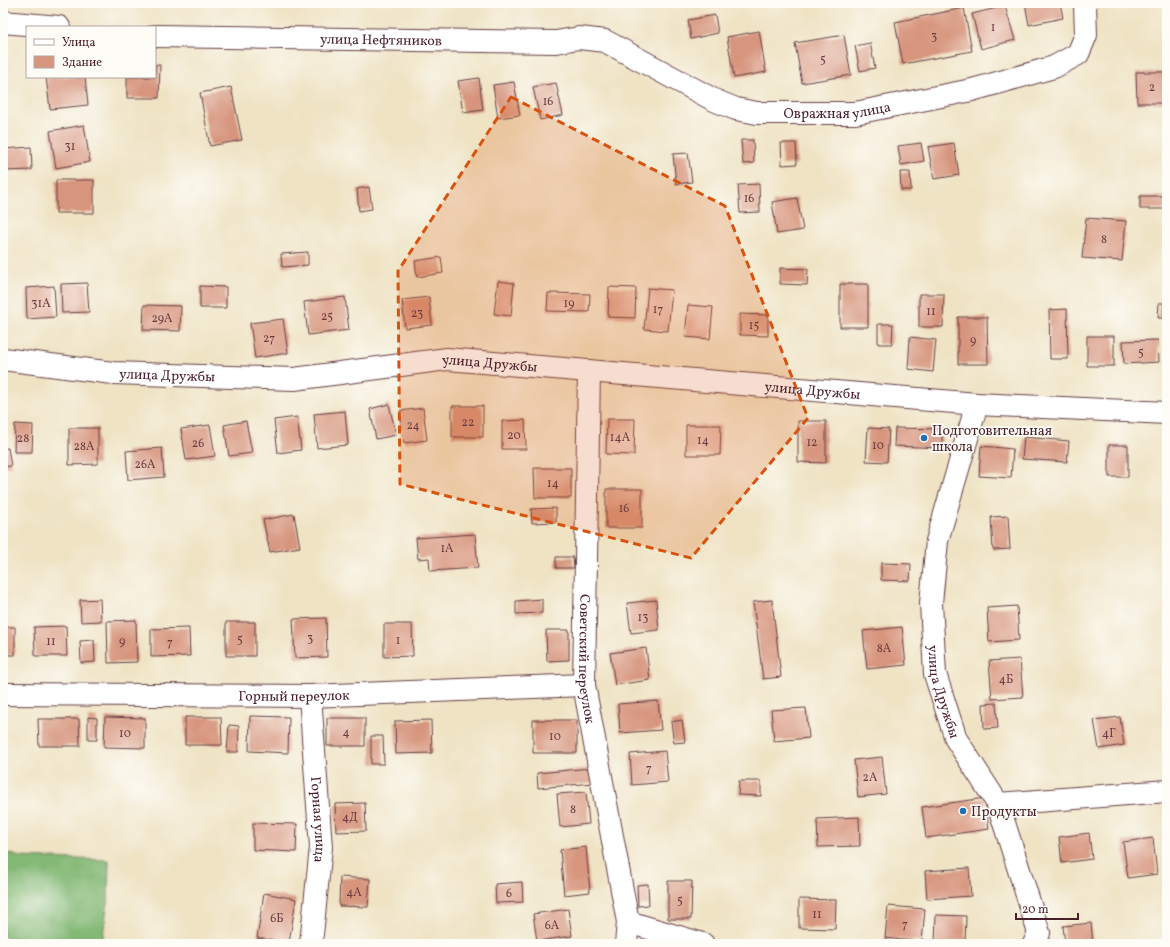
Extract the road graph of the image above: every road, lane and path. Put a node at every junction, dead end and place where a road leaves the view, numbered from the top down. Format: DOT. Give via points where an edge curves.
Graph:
graph roads {
  1 [pos="1085,3"];
  2 [pos="3,22"];
  3 [pos="48,26"];
  4 [pos="156,36"];
  5 [pos="606,41"];
  6 [pos="3,359"];
  7 [pos="589,371"];
  8 [pos="977,404"];
  9 [pos="1167,413"];
  10 [pos="584,684"];
  11 [pos="3,694"];
  12 [pos="310,696"];
  13 [pos="1167,791"];
  14 [pos="998,804"];
  15 [pos="628,922"];
  16 [pos="311,944"];
  17 [pos="626,944"];
  18 [pos="703,944"];
  19 [pos="1034,944"];
  1 -- 5 [label="street, Овражная улица" via="1086,35 1078,54 1054,67 972,90 855,112 757,113 736,109 714,100"];
  2 -- 3 [label="street"];
  4 -- 5 [label="street, улица Нефтяников" via="556,42 579,38"];
  6 -- 7 [label="street, улица Дружбы" via="113,373 294,379 447,359"];
  7 -- 8 [label="street, улица Дружбы"];
  7 -- 10 [label="street, Советский переулок"];
  8 -- 9 [label="street, улица Дружбы"];
  8 -- 14 [label="street, улица Дружбы" via="937,541 931,603 935,674 956,739"];
  10 -- 12 [label="street, Горный переулок"];
  10 -- 15 [label="street, Советский переулок"];
  11 -- 12 [label="street, Горный переулок"];
  12 -- 16 [label="street, Горная улица" via="320,847"];
  13 -- 14 [label="street"];
  14 -- 19 [label="street, улица Дружбы" via="1039,933"];
  15 -- 17 [label="street, Советский переулок"];
  15 -- 18 [label="street"];
}
